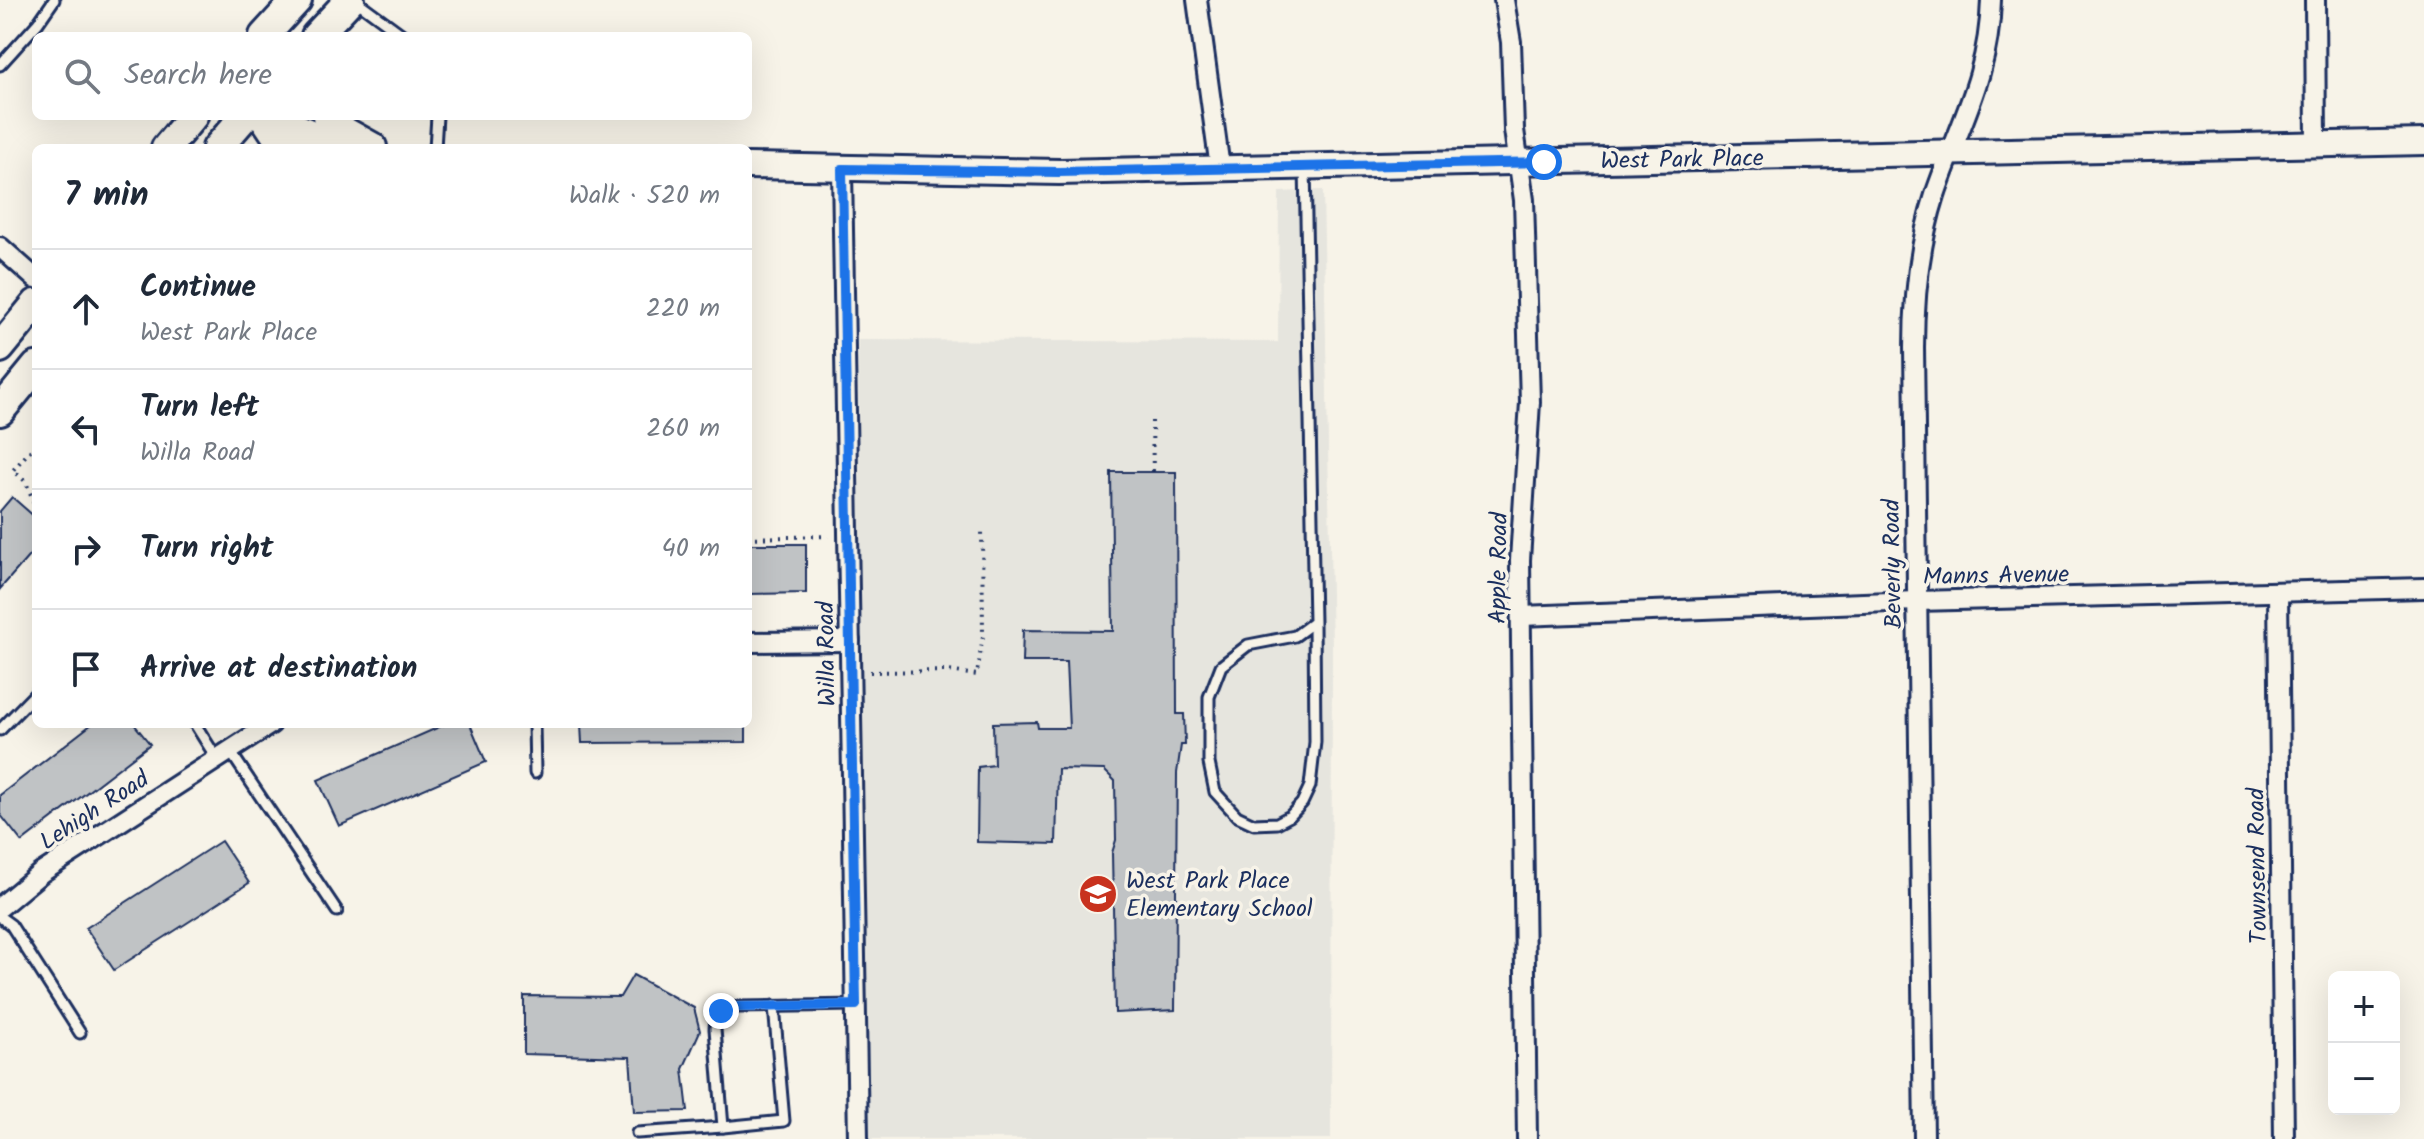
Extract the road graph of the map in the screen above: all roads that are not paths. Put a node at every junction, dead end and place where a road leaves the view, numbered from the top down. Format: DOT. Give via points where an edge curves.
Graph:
graph roads {
  1 [pos="54,0"];
  2 [pos="297,0"];
  3 [pos="352,0"];
  4 [pos="1197,0"];
  5 [pos="1504,0"];
  6 [pos="1991,0"];
  7 [pos="2315,0"];
  8 [pos="268,32"];
  9 [pos="320,32"];
  10 [pos="398,32"];
  11 [pos="0,65"];
  12 [pos="190,120"];
  13 [pos="242,120"];
  14 [pos="264,120"];
  15 [pos="283,120"];
  16 [pos="330,120"];
  17 [pos="437,120"];
  18 [pos="2424,142"];
  19 [pos="169,144"];
  20 [pos="220,144"];
  21 [pos="289,144"];
  22 [pos="344,144"];
  23 [pos="368,144"];
  24 [pos="435,144"];
  25 [pos="2316,144"];
  26 [pos="1951,153"];
  27 [pos="1519,162"];
  28 [pos="752,166"];
  29 [pos="1305,167"];
  30 [pos="1220,168"];
  31 [pos="842,169"];
  32 [pos="0,247"];
  33 [pos="32,275"];
  34 [pos="32,309"];
  35 [pos="0,348"];
  36 [pos="32,372"];
  37 [pos="0,411"];
  38 [pos="2424,588"];
  39 [pos="2278,592"];
  40 [pos="1917,601"];
  41 [pos="1521,616"];
  42 [pos="1314,622"];
  43 [pos="850,641"];
  44 [pos="752,642"];
  45 [pos="32,697"];
  46 [pos="199,728"];
  47 [pos="265,728"];
  48 [pos="534,728"];
  49 [pos="0,730"];
  50 [pos="224,755"];
  51 [pos="535,773"];
  52 [pos="0,907"];
  53 [pos="337,911"];
  54 [pos="0,917"];
  55 [pos="856,1005"];
  56 [pos="774,1006"];
  57 [pos="80,1033"];
  58 [pos="723,1127"];
  59 [pos="637,1133"];
  60 [pos="858,1139"];
  61 [pos="1527,1139"];
  62 [pos="1924,1139"];
  63 [pos="2284,1139"];
  1 -- 11 [label="lane"];
  2 -- 8 [label="main road"];
  3 -- 9 [label="main road"];
  3 -- 10 [label="lane"];
  4 -- 30 [label="street"];
  5 -- 27 [label="street, Apple Road"];
  6 -- 26 [label="street, Beverly Road" via="1980,80"];
  7 -- 25 [label="street"];
  12 -- 19 [label="main road"];
  13 -- 20 [label="main road"];
  14 -- 21 [label="street" via="275,137"];
  15 -- 22 [label="street"];
  16 -- 23 [label="main road"];
  17 -- 24 [label="lane"];
  18 -- 25 [label="street, West Park Place"];
  25 -- 26 [label="street, West Park Place"];
  26 -- 27 [label="street, West Park Place"];
  26 -- 40 [label="street, Beverly Road" via="1927,222 1915,294"];
  27 -- 29 [label="street, West Park Place"];
  27 -- 41 [label="street, Apple Road" via="1530,402"];
  28 -- 31 [label="street, West Park Place"];
  29 -- 30 [label="street, West Park Place"];
  29 -- 42 [label="lane"];
  30 -- 31 [label="street, West Park Place"];
  31 -- 43 [label="street, Willa Road"];
  32 -- 33 [label="street"];
  34 -- 35 [label="main road"];
  36 -- 37 [label="main road"];
  38 -- 39 [label="street, Manns Avenue"];
  39 -- 40 [label="street, Manns Avenue"];
  39 -- 63 [label="street, Townsend Road"];
  40 -- 41 [label="street, Manns Avenue"];
  40 -- 62 [label="street, Beverly Road"];
  41 -- 61 [label="street, Apple Road"];
  42 -- 42 [label="lane" via="1310,786 1290,816 1277,823 1254,824 1237,816 1215,792 1209,763 1209,697 1221,666 1248,645 1295,636"];
  43 -- 44 [label="street"];
  43 -- 55 [label="street, Willa Road"];
  45 -- 49 [label="lane"];
  46 -- 50 [label="lane"];
  47 -- 50 [label="street, Lehigh Road"];
  48 -- 51 [label="lane"];
  50 -- 52 [label="street, Lehigh Road" via="41,873"];
  50 -- 53 [label="lane"];
  54 -- 57 [label="lane" via="11,925"];
  55 -- 56 [label="lane"];
  55 -- 60 [label="street, Willa Road"];
  56 -- 58 [label="lane" via="738,1007 717,1015"];
  56 -- 58 [label="lane" via="784,1121"];
  58 -- 59 [label="lane"];
}
